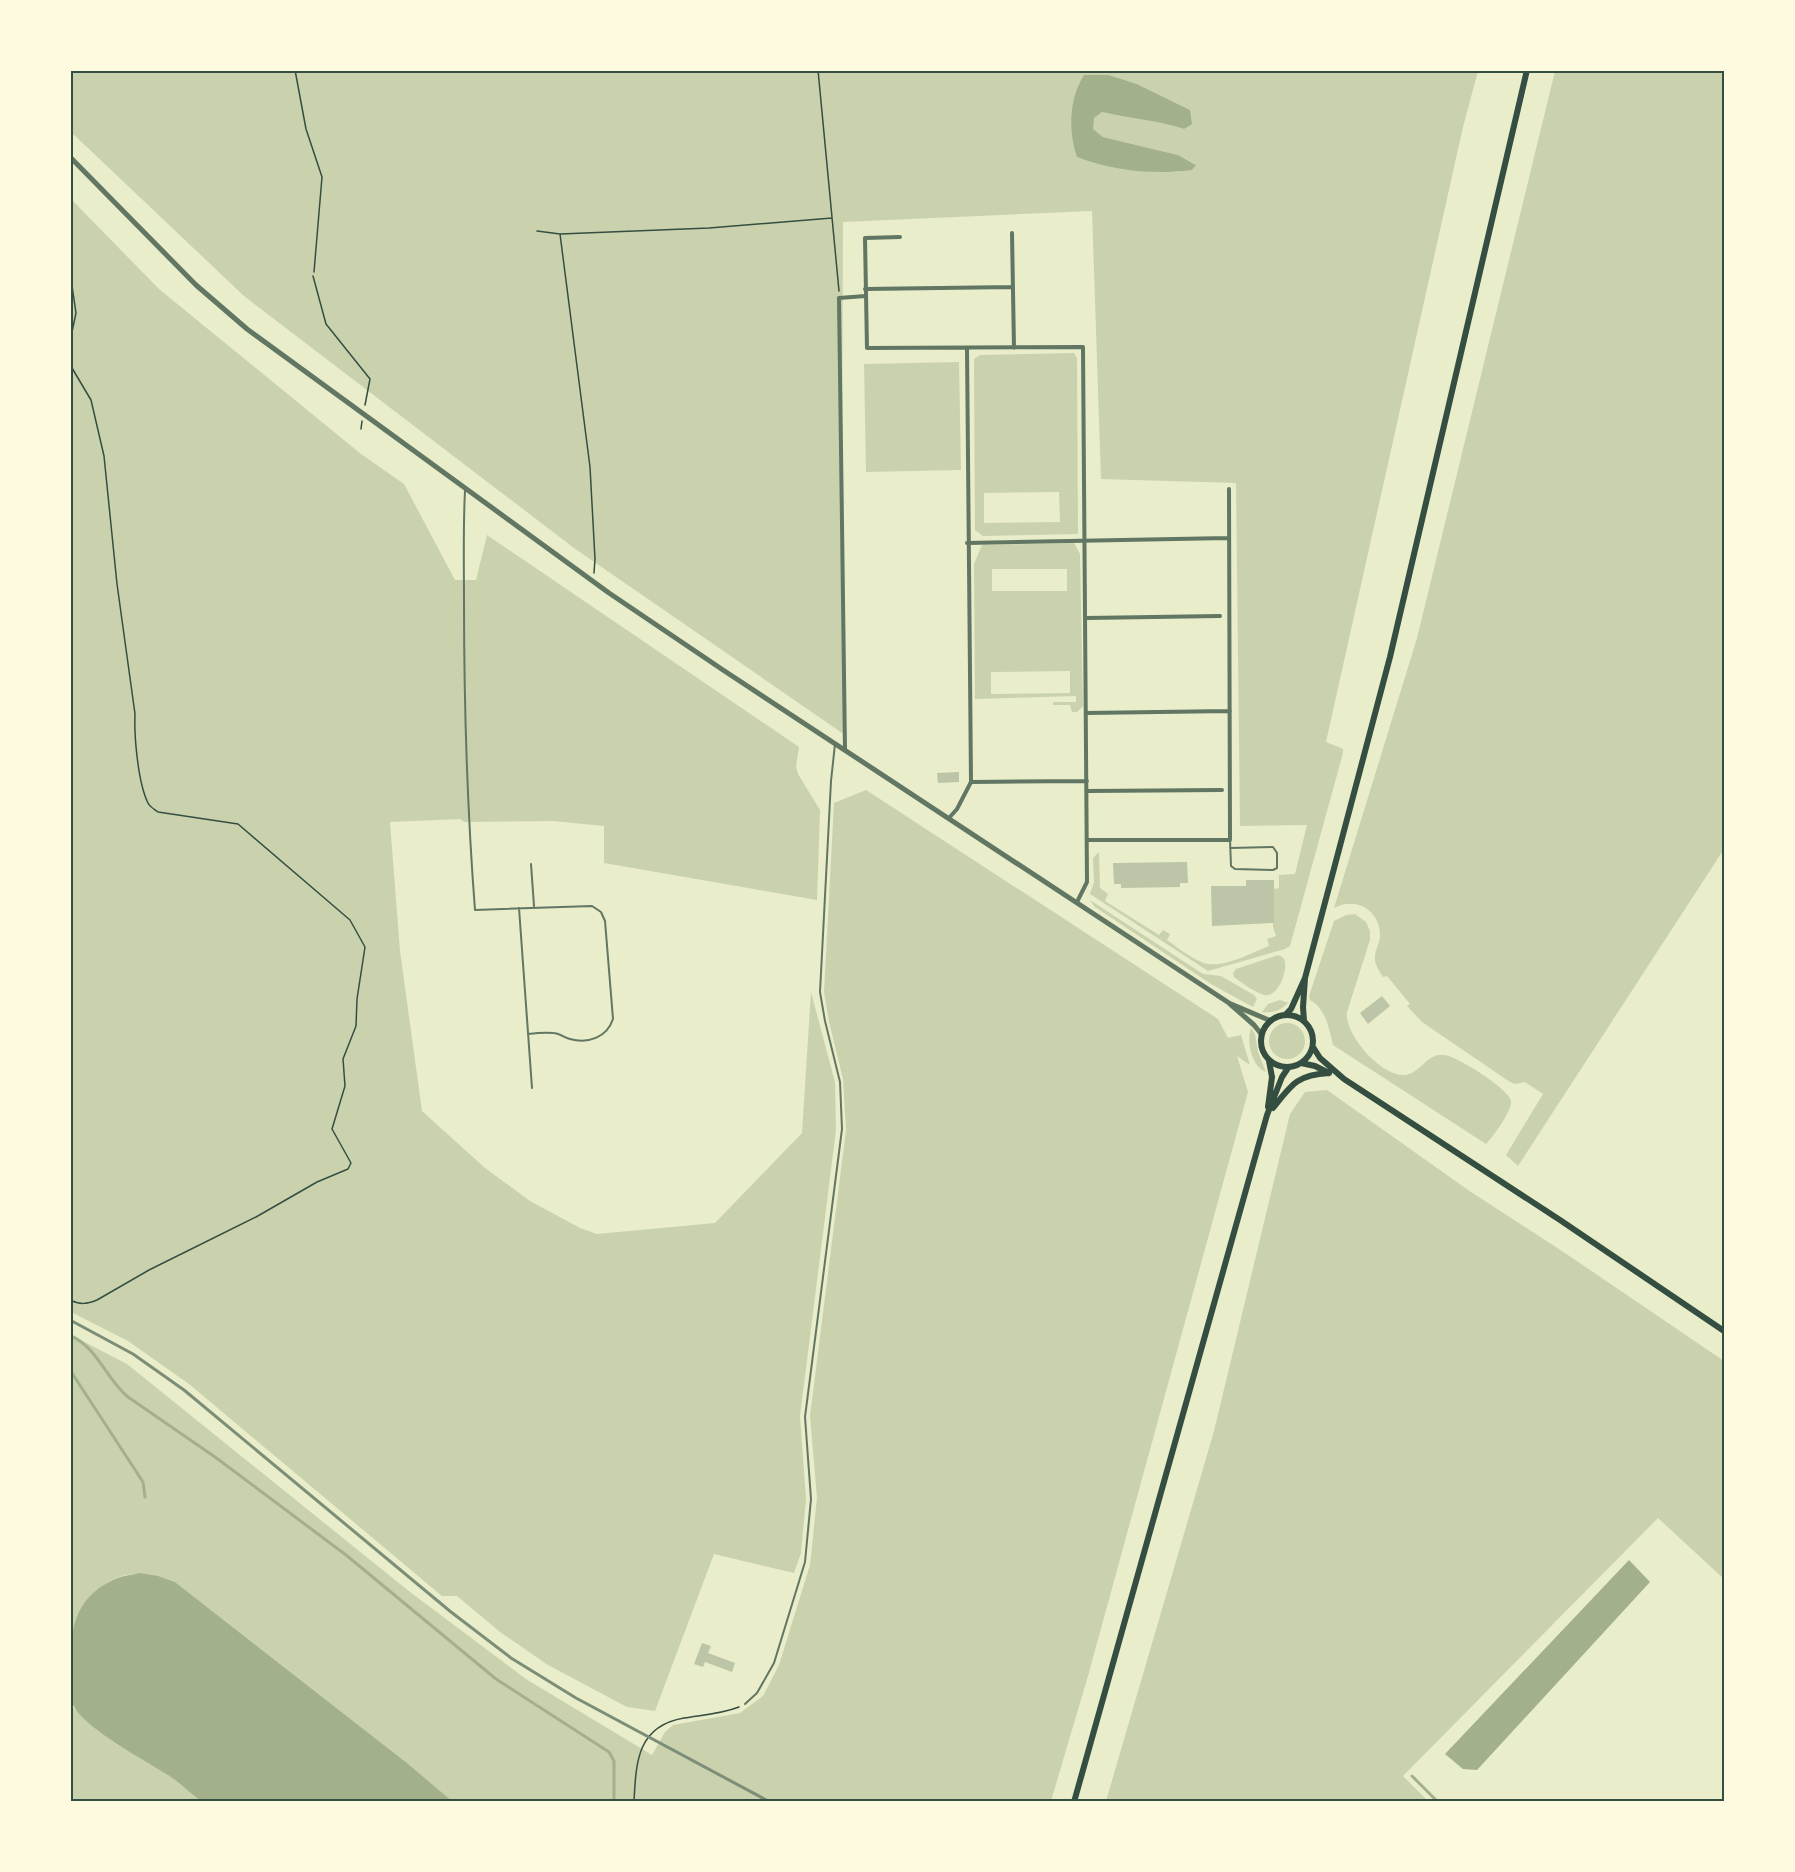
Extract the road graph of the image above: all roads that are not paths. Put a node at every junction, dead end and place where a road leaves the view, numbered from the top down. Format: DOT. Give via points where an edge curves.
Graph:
graph roads {
  1 [pos="1527,70"];
  2 [pos="70,157"];
  3 [pos="1012,233"];
  4 [pos="900,237"];
  5 [pos="1013,287"];
  6 [pos="865,289"];
  7 [pos="865,296"];
  8 [pos="967,348"];
  9 [pos="1014,348"];
  10 [pos="465,488"];
  11 [pos="1229,489"];
  12 [pos="1228,538"];
  13 [pos="1085,541"];
  14 [pos="968,543"];
  15 [pos="1220,616"];
  16 [pos="1086,618"];
  17 [pos="1230,711"];
  18 [pos="1086,713"];
  19 [pos="835,744"];
  20 [pos="845,750"];
  21 [pos="1087,781"];
  22 [pos="971,782"];
  23 [pos="1222,790"];
  24 [pos="1087,791"];
  25 [pos="948,818"];
  26 [pos="1088,840"];
  27 [pos="1230,840"];
  28 [pos="1230,848"];
  29 [pos="531,864"];
  30 [pos="1077,902"];
  31 [pos="534,907"];
  32 [pos="519,908"];
  33 [pos="1305,978"];
  34 [pos="1229,1003"];
  35 [pos="1286,1015"];
  36 [pos="1271,1021"];
  37 [pos="1304,1022"];
  38 [pos="528,1034"];
  39 [pos="1262,1035"];
  40 [pos="1313,1047"];
  41 [pos="1269,1060"];
  42 [pos="1301,1064"];
  43 [pos="1288,1068"];
  44 [pos="1329,1073"];
  45 [pos="1344,1079"];
  46 [pos="532,1088"];
  47 [pos="1267,1115"];
  48 [pos="1725,1330"];
  49 [pos="745,1704"];
  50 [pos="1074,1802"];
  1 -- 33 [label="main road" via="1390,657"];
  2 -- 10 [label="street" via="196,285 247,329"];
  3 -- 5 [label="street"];
  4 -- 6 [label="street" via="865,238"];
  5 -- 6 [label="street"];
  5 -- 9 [label="street"];
  6 -- 7 [label="street"];
  7 -- 8 [label="street" via="867,348"];
  7 -- 20 [label="street" via="839,298"];
  8 -- 9 [label="street"];
  8 -- 14 [label="street"];
  9 -- 13 [label="street" via="1083,347"];
  10 -- 19 [label="street" via="594,581"];
  10 -- 32 [label="lane" via="466,757 475,910"];
  11 -- 12 [label="street"];
  12 -- 13 [label="street"];
  12 -- 17 [label="street"];
  13 -- 14 [label="street"];
  13 -- 16 [label="street"];
  14 -- 22 [label="street"];
  15 -- 16 [label="street"];
  16 -- 18 [label="street"];
  17 -- 18 [label="street"];
  17 -- 27 [label="street"];
  18 -- 21 [label="street"];
  19 -- 20 [label="street"];
  19 -- 49 [label="lane" via="820,992 840,1082 842,1129 805,1417 811,1499 805,1562 774,1663 757,1693"];
  20 -- 25 [label="street"];
  21 -- 22 [label="street"];
  21 -- 24 [label="street"];
  22 -- 25 [label="street"];
  23 -- 24 [label="street"];
  24 -- 26 [label="street"];
  25 -- 30 [label="street"];
  26 -- 27 [label="street"];
  26 -- 30 [label="street" via="1087,882"];
  27 -- 28 [label="lane"];
  28 -- 28 [label="lane" via="1231,866 1235,869 1276,868 1277,853 1273,847"];
  29 -- 31 [label="lane"];
  30 -- 34 [label="street"];
  31 -- 32 [label="lane"];
  31 -- 38 [label="lane" via="592,906 601,912 613,1019 610,1028 597,1038 573,1040 552,1032"];
  32 -- 38 [label="lane"];
  33 -- 35 [label="main road"];
  33 -- 37 [label="main road"];
  34 -- 36 [label="street"];
  34 -- 39 [label="street"];
  35 -- 36 [label="main road"];
  35 -- 37 [label="main road"];
  36 -- 39 [label="main road"];
  37 -- 40 [label="main road" via="1313,1035"];
  38 -- 46 [label="lane"];
  39 -- 41 [label="main road" via="1263,1050"];
  40 -- 42 [label="main road"];
  40 -- 45 [label="main road"];
  41 -- 43 [label="main road"];
  41 -- 47 [label="main road" via="1272,1077"];
  42 -- 43 [label="main road"];
  42 -- 44 [label="main road"];
  43 -- 47 [label="main road"];
  44 -- 45 [label="main road"];
  44 -- 47 [label="main road" via="1298,1079"];
  45 -- 48 [label="main road"];
  47 -- 50 [label="main road"];
}
